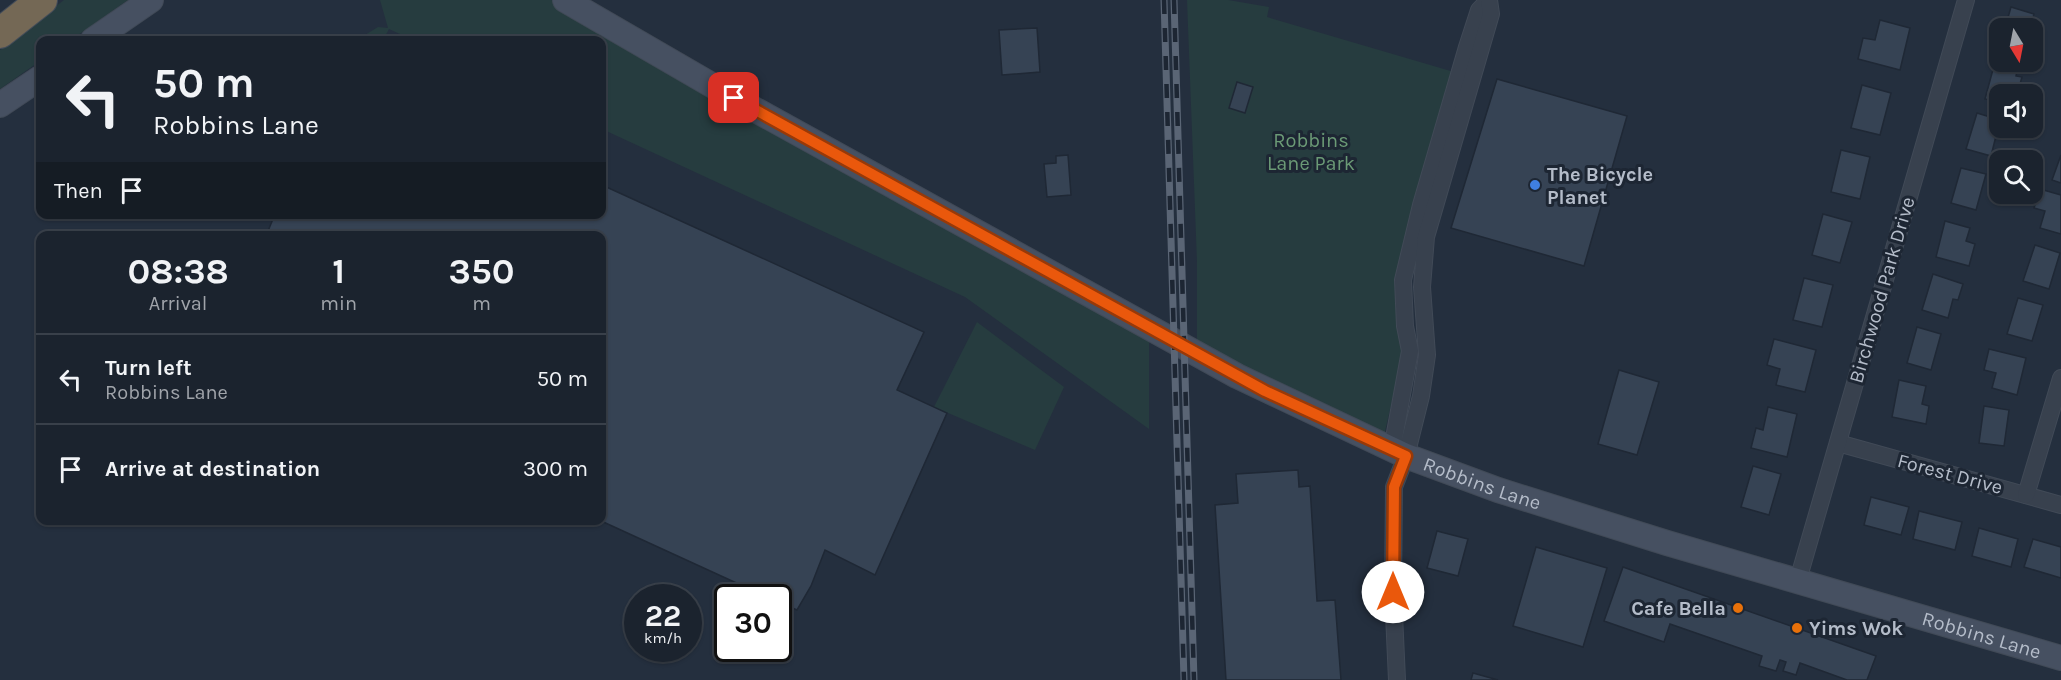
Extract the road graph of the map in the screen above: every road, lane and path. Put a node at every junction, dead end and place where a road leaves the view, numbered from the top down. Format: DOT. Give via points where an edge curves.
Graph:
graph roads {
  1 [pos="8,0"];
  2 [pos="42,0"];
  3 [pos="151,0"];
  4 [pos="566,0"];
  5 [pos="1966,0"];
  6 [pos="0,6"];
  7 [pos="0,33"];
  8 [pos="99,36"];
  9 [pos="36,81"];
  10 [pos="0,105"];
  11 [pos="2061,378"];
  12 [pos="1838,443"];
  13 [pos="1399,453"];
  14 [pos="2026,495"];
  15 [pos="2061,505"];
  16 [pos="1798,580"];
  17 [pos="2061,658"];
  18 [pos="1397,680"];
  1 -- 6 [label="highway"];
  2 -- 7 [label="highway"];
  3 -- 8 [label="street"];
  4 -- 13 [label="street, Robbins Lane" via="734,98 1201,357"];
  5 -- 12 [label="street, Birchwood Park Drive"];
  9 -- 10 [label="street"];
  11 -- 14 [label="street"];
  12 -- 14 [label="street, Forest Drive"];
  12 -- 16 [label="street, Birchwood Park Drive"];
  13 -- 13 [label="street" via="1421,396 1427,355 1422,287 1426,237 1491,14 1489,0 1479,10 1467,47 1403,280 1410,351"];
  13 -- 16 [label="street, Robbins Lane" via="1490,487"];
  13 -- 18 [label="street" via="1394,487 1393,592"];
  14 -- 15 [label="street, Forest Drive"];
  16 -- 17 [label="street, Robbins Lane"];
}
